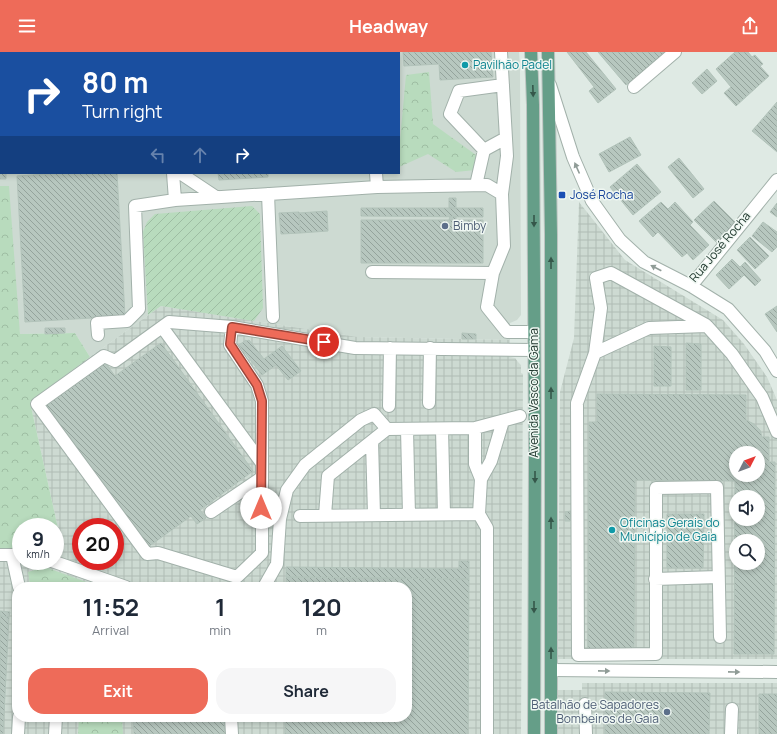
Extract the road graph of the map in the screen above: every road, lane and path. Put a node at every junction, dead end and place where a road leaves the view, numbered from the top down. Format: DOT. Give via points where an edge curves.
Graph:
graph roads {
  1 [pos="501,52"];
  2 [pos="531,52"];
  3 [pos="548,52"];
  4 [pos="675,52"];
  5 [pos="549,84"];
  6 [pos="503,85"];
  7 [pos="634,87"];
  8 [pos="506,138"];
  9 [pos="484,150"];
  10 [pos="172,174"];
  11 [pos="181,174"];
  12 [pos="376,174"];
  13 [pos="777,180"];
  14 [pos="476,185"];
  15 [pos="376,187"];
  16 [pos="268,194"];
  17 [pos="502,194"];
  18 [pos="216,198"];
  19 [pos="175,200"];
  20 [pos="372,272"];
  21 [pos="494,272"];
  22 [pos="691,286"];
  23 [pos="273,317"];
  24 [pos="707,326"];
  25 [pos="162,327"];
  26 [pos="232,327"];
  27 [pos="534,332"];
  28 [pos="98,335"];
  29 [pos="390,348"];
  30 [pos="430,348"];
  31 [pos="534,350"];
  32 [pos="595,354"];
  33 [pos="777,372"];
  34 [pos="429,403"];
  35 [pos="389,406"];
  36 [pos="520,416"];
  37 [pos="503,421"];
  38 [pos="475,428"];
  39 [pos="387,429"];
  40 [pos="407,429"];
  41 [pos="442,429"];
  42 [pos="777,432"];
  43 [pos="372,441"];
  44 [pos="261,462"];
  45 [pos="261,478"];
  46 [pos="480,479"];
  47 [pos="211,512"];
  48 [pos="444,514"];
  49 [pos="479,514"];
  50 [pos="325,515"];
  51 [pos="374,515"];
  52 [pos="409,515"];
  53 [pos="300,516"];
  54 [pos="11,555"];
  55 [pos="64,565"];
  56 [pos="718,577"];
  57 [pos="655,579"];
  58 [pos="18,582"];
  59 [pos="112,582"];
  60 [pos="267,582"];
  61 [pos="720,637"];
  62 [pos="551,670"];
  63 [pos="777,672"];
  64 [pos="585,704"];
  65 [pos="732,708"];
  66 [pos="19,722"];
  67 [pos="56,722"];
  68 [pos="231,722"];
  69 [pos="18,734"];
  70 [pos="55,734"];
  71 [pos="232,734"];
  72 [pos="487,734"];
  73 [pos="534,734"];
  74 [pos="551,734"];
  75 [pos="586,734"];
  76 [pos="731,734"];
  1 -- 6 [label="street"];
  2 -- 27 [label="main road, Avenida Vasco da Gama, one-way"];
  3 -- 5 [label="main road, Avenida Vasco da Gama"];
  4 -- 7 [label="street"];
  22 -- 5 [label="street, Rua José Rocha, one-way" via="644,262 620,240 592,201 573,157"];
  62 -- 5 [label="main road, Avenida Vasco da Gama, one-way"];
  6 -- 8 [label="street"];
  6 -- 9 [label="street" via="459,91 450,114"];
  8 -- 9 [label="street"];
  8 -- 17 [label="street" via="507,156"];
  9 -- 14 [label="street"];
  10 -- 19 [label="street"];
  11 -- 18 [label="street"];
  12 -- 15 [label="street"];
  13 -- 22 [label="street, Rua José Rocha"];
  14 -- 15 [label="street"];
  14 -- 17 [label="street" via="487,185"];
  15 -- 16 [label="street"];
  16 -- 18 [label="street"];
  16 -- 23 [label="street"];
  17 -- 21 [label="street" via="504,246"];
  18 -- 19 [label="street"];
  19 -- 28 [label="street" via="135,206 139,309 127,320 97,323"];
  20 -- 21 [label="street"];
  21 -- 27 [label="street" via="487,307 507,332"];
  22 -- 33 [label="street" via="728,309 765,351"];
  24 -- 32 [label="street" via="649,328"];
  24 -- 32 [label="street" via="611,273 596,278 602,308"];
  24 -- 42 [label="street" via="732,354 762,397"];
  25 -- 26 [label="street" via="169,322"];
  25 -- 44 [label="street"];
  25 -- 45 [label="street" via="116,361 104,356 37,404 147,554 158,553 237,577 262,553"];
  26 -- 29 [label="street" via="355,348"];
  26 -- 44 [label="street" via="230,344 257,385 262,401"];
  27 -- 31 [label="main road, Avenida Vasco da Gama"];
  29 -- 30 [label="street"];
  29 -- 35 [label="street"];
  30 -- 31 [label="street"];
  30 -- 34 [label="street"];
  31 -- 73 [label="main road, Avenida Vasco da Gama, one-way"];
  32 -- 57 [label="street" via="577,403 578,655 656,654"];
  36 -- 37 [label="street"];
  37 -- 38 [label="street"];
  37 -- 46 [label="street" via="491,461"];
  38 -- 41 [label="street"];
  38 -- 46 [label="street" via="475,464"];
  39 -- 40 [label="street"];
  39 -- 43 [label="street"];
  39 -- 60 [label="street" via="374,414 367,417 305,465 287,490 280,519 277,564"];
  40 -- 41 [label="street"];
  40 -- 52 [label="street"];
  41 -- 48 [label="street"];
  43 -- 50 [label="street" via="328,476"];
  43 -- 51 [label="street"];
  44 -- 45 [label="street"];
  45 -- 47 [label="street"];
  46 -- 49 [label="street"];
  48 -- 49 [label="street"];
  48 -- 52 [label="street"];
  49 -- 72 [label="street" via="487,528"];
  50 -- 51 [label="street"];
  50 -- 53 [label="street"];
  51 -- 52 [label="street"];
  54 -- 58 [label="street"];
  55 -- 59 [label="street"];
  56 -- 57 [label="street"];
  56 -- 57 [label="street" via="717,487 656,488"];
  56 -- 61 [label="street"];
  62 -- 63 [label="street, one-way"];
  62 -- 74 [label="main road, Avenida Vasco da Gama"];
  64 -- 75 [label="street"];
  65 -- 76 [label="street"];
  66 -- 69 [label="street"];
  67 -- 70 [label="street"];
  68 -- 71 [label="street"];
}
